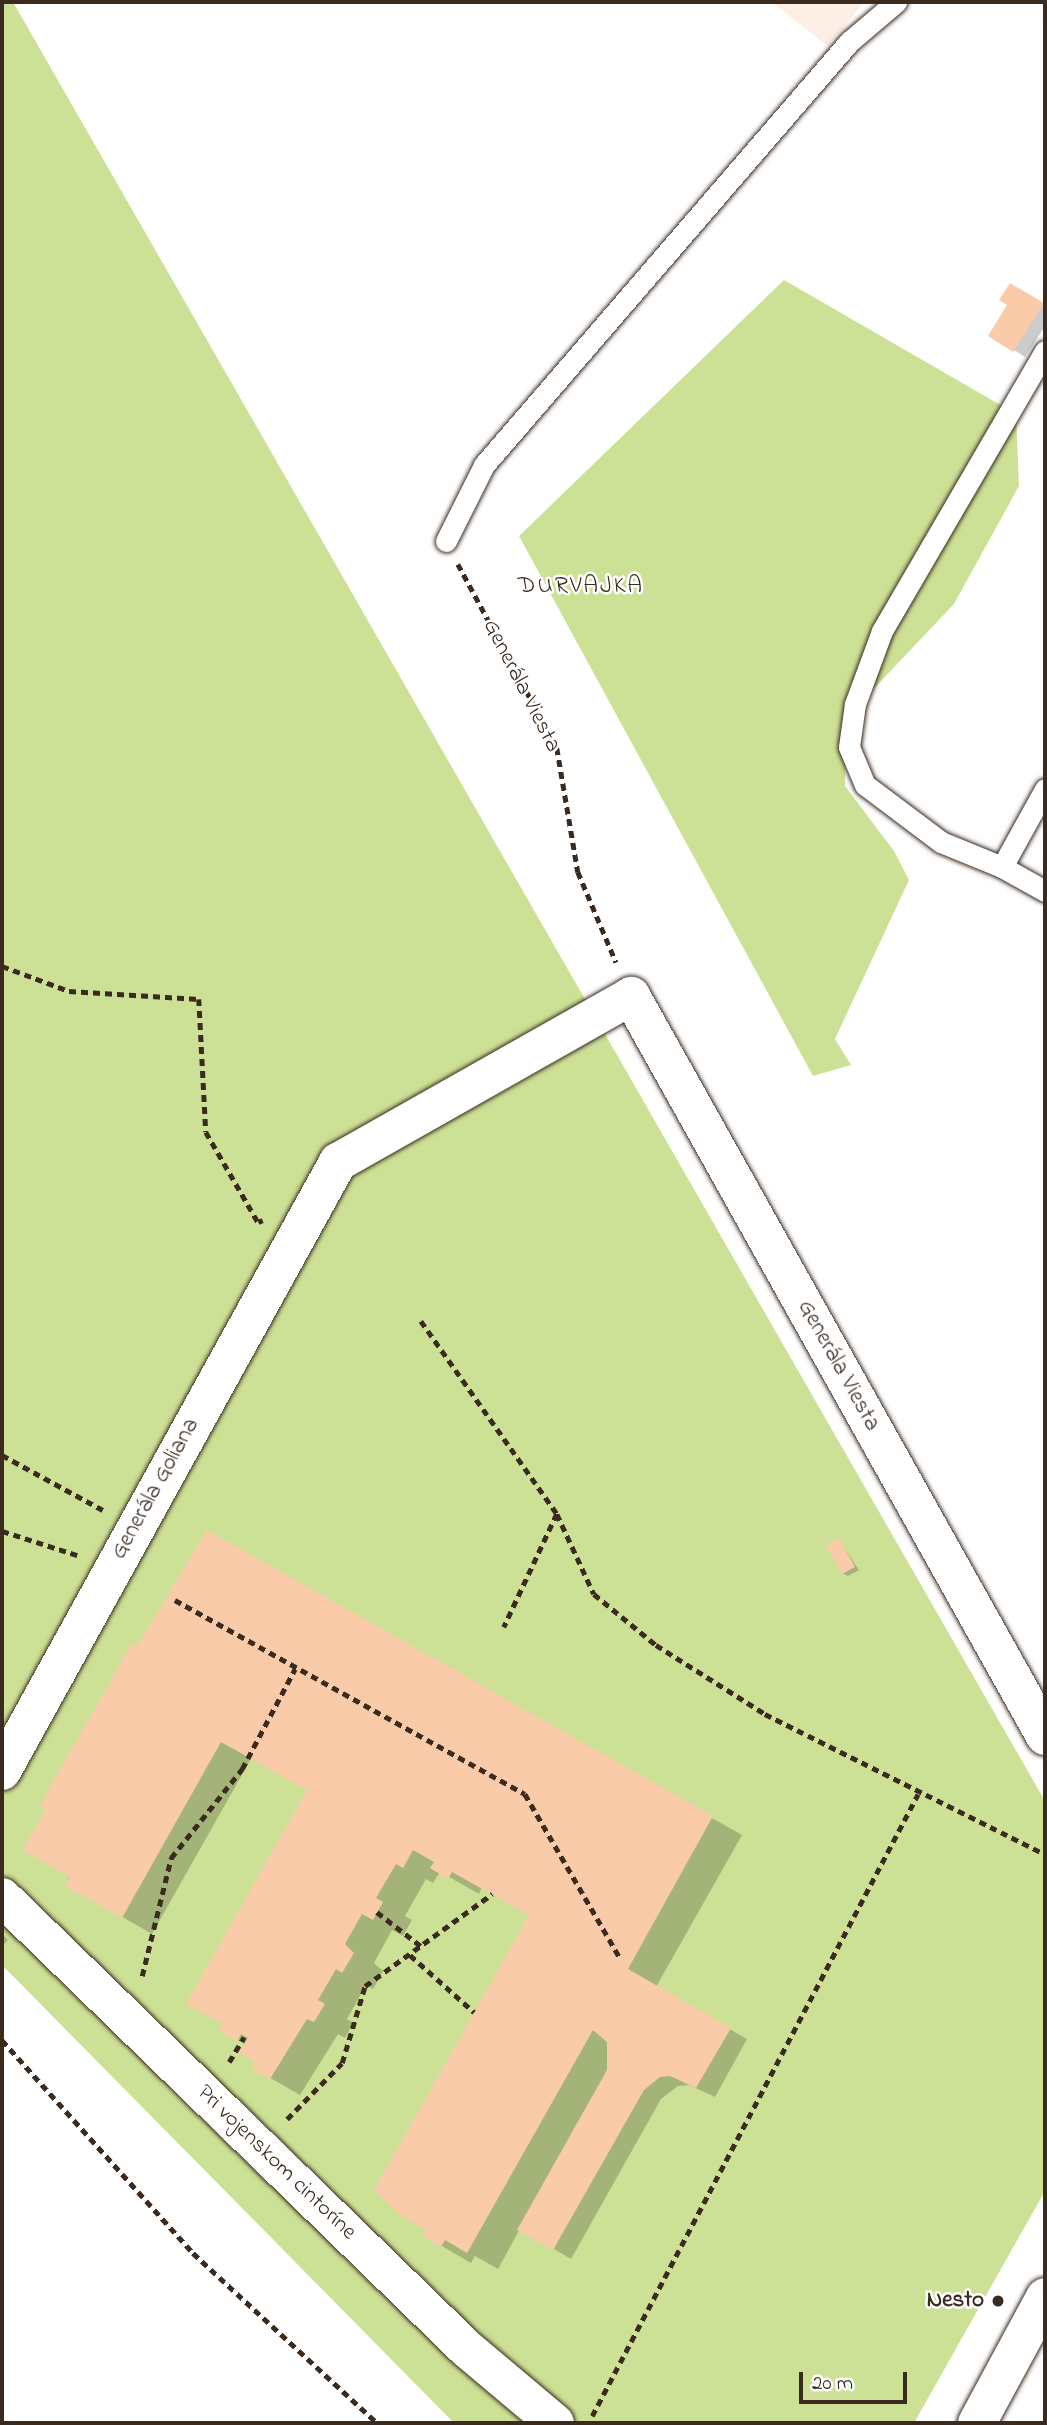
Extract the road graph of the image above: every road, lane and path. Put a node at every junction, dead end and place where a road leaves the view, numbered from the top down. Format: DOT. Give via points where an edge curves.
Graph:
graph roads {
  1 [pos="896,2"];
  2 [pos="1045,351"];
  3 [pos="446,541"];
  4 [pos="1045,789"];
  5 [pos="1002,867"];
  6 [pos="1045,891"];
  7 [pos="2,966"];
  8 [pos="631,996"];
  9 [pos="312,1208"];
  10 [pos="421,1321"];
  11 [pos="2,1454"];
  12 [pos="557,1514"];
  13 [pos="138,1520"];
  14 [pos="2,1531"];
  15 [pos="112,1567"];
  16 [pos="175,1600"];
  17 [pos="504,1627"];
  18 [pos="295,1669"];
  19 [pos="1045,1735"];
  20 [pos="2,1771"];
  21 [pos="918,1794"];
  22 [pos="1045,1854"];
  23 [pos="492,1894"];
  24 [pos="2,1897"];
  25 [pos="377,1912"];
  26 [pos="421,1946"];
  27 [pos="410,1955"];
  28 [pos="620,1958"];
  29 [pos="142,1976"];
  30 [pos="474,2012"];
  31 [pos="244,2037"];
  32 [pos="2,2040"];
  33 [pos="229,2062"];
  34 [pos="287,2119"];
  35 [pos="1045,2297"];
  36 [pos="377,2423"];
  37 [pos="555,2423"];
  38 [pos="588,2423"];
  39 [pos="977,2423"];
  1 -- 3 [label="lane" via="849,42 484,465"];
  2 -- 5 [label="lane" via="882,631 855,704 849,747 865,785 941,842"];
  3 -- 8 [label="path, Generála Viesta" via="557,748 578,872"];
  4 -- 5 [label="lane"];
  5 -- 6 [label="lane"];
  7 -- 9 [label="path" via="69,991 199,999 205,1132 258,1222"];
  8 -- 9 [label="street" via="338,1162"];
  8 -- 19 [label="street, Generála Viesta"];
  9 -- 13 [label="street, Generála Goliana"];
  10 -- 12 [label="path"];
  11 -- 13 [label="path" via="94,1507"];
  12 -- 17 [label="path"];
  12 -- 21 [label="path" via="594,1594 656,1645 765,1714"];
  13 -- 15 [label="street, Generála Goliana"];
  14 -- 15 [label="path"];
  15 -- 20 [label="street, Generála Goliana"];
  16 -- 18 [label="path"];
  18 -- 28 [label="path" via="525,1794"];
  18 -- 29 [label="path" via="242,1769 171,1858"];
  21 -- 22 [label="path"];
  21 -- 38 [label="path"];
  23 -- 26 [label="path"];
  24 -- 37 [label="street, Pri vojenskom cintoríne" via="467,2349"];
  25 -- 26 [label="path"];
  26 -- 27 [label="path"];
  27 -- 30 [label="path"];
  27 -- 34 [label="path" via="365,1986 342,2063"];
  31 -- 33 [label="path"];
  32 -- 36 [label="path" via="194,2253"];
  35 -- 39 [label="street"];
}
